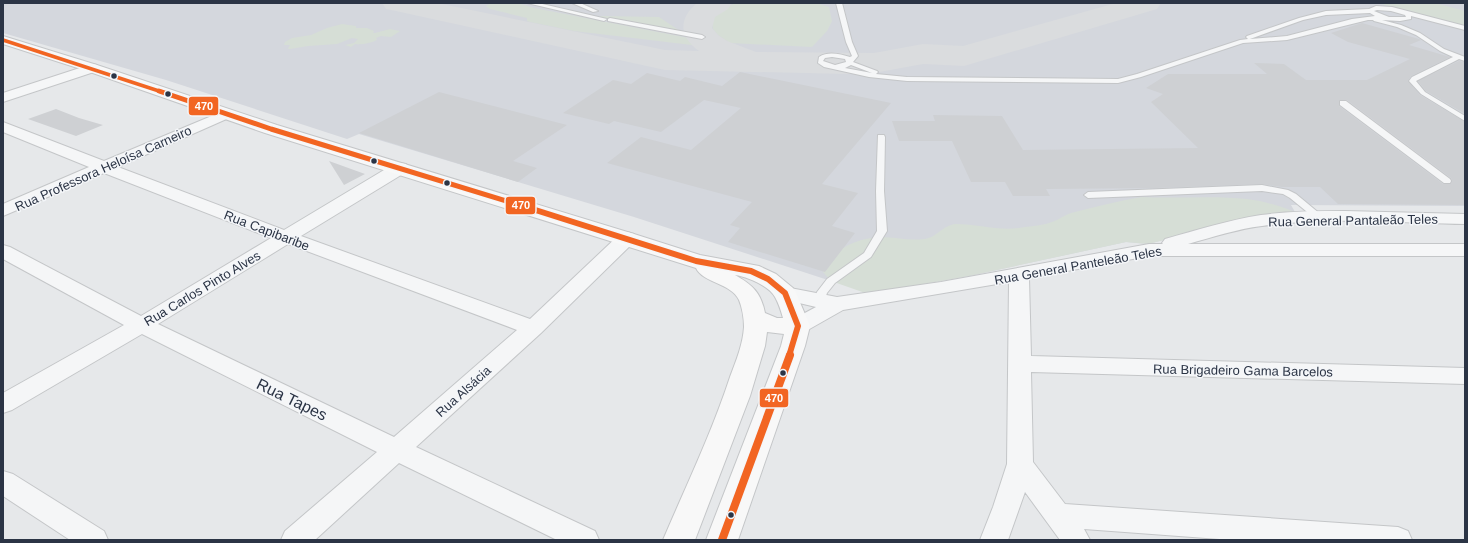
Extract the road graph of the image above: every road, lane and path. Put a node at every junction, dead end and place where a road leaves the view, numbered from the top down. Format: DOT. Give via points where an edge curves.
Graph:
graph roads {
  1 [pos="530,3"];
  2 [pos="575,3"];
  3 [pos="839,3"];
  4 [pos="584,7"];
  5 [pos="595,11"];
  6 [pos="1398,11"];
  7 [pos="571,12"];
  8 [pos="1368,12"];
  9 [pos="1354,15"];
  10 [pos="1368,18"];
  11 [pos="1385,18"];
  12 [pos="1406,19"];
  13 [pos="1335,20"];
  14 [pos="1272,29"];
  15 [pos="1418,34"];
  16 [pos="702,37"];
  17 [pos="3,40"];
  18 [pos="1242,41"];
  19 [pos="849,42"];
  20 [pos="826,56"];
  21 [pos="1458,57"];
  22 [pos="1465,59"];
  23 [pos="850,62"];
  24 [pos="832,67"];
  25 [pos="92,68"];
  26 [pos="888,78"];
  27 [pos="3,98"];
  28 [pos="1343,103"];
  29 [pos="226,114"];
  30 [pos="1465,119"];
  31 [pos="3,127"];
  32 [pos="881,137"];
  33 [pos="104,167"];
  34 [pos="400,168"];
  35 [pos="1447,181"];
  36 [pos="1088,195"];
  37 [pos="3,211"];
  38 [pos="1320,218"];
  39 [pos="1465,219"];
  40 [pos="286,238"];
  41 [pos="627,238"];
  42 [pos="1150,250"];
  43 [pos="1465,250"];
  44 [pos="3,251"];
  45 [pos="696,261"];
  46 [pos="1019,275"];
  47 [pos="745,291"];
  48 [pos="785,293"];
  49 [pos="826,306"];
  50 [pos="755,318"];
  51 [pos="141,325"];
  52 [pos="798,326"];
  53 [pos="533,328"];
  54 [pos="1021,364"];
  55 [pos="1465,376"];
  56 [pos="3,404"];
  57 [pos="397,450"];
  58 [pos="1020,464"];
  59 [pos="3,482"];
  60 [pos="1058,515"];
  61 [pos="94,540"];
  62 [pos="295,540"];
  63 [pos="585,540"];
  64 [pos="679,540"];
  65 [pos="722,540"];
  66 [pos="994,540"];
  67 [pos="1076,540"];
  68 [pos="1398,540"];
  1 -- 7 [label="lane"];
  2 -- 4 [label="lane"];
  3 -- 19 [label="lane"];
  4 -- 5 [label="lane"];
  4 -- 7 [label="lane"];
  6 -- 8 [label="lane" via="1376,8"];
  6 -- 12 [label="lane" via="1409,16"];
  6 -- 12 [label="lane" via="1465,28"];
  7 -- 16 [label="lane"];
  8 -- 9 [label="lane"];
  8 -- 11 [label="lane"];
  8 -- 14 [label="lane" via="1326,13"];
  10 -- 11 [label="lane"];
  10 -- 15 [label="lane"];
  10 -- 18 [label="lane" via="1287,38"];
  11 -- 12 [label="lane"];
  12 -- 15 [label="lane" via="1412,23"];
  13 -- 14 [label="lane" via="1307,28"];
  14 -- 18 [label="lane"];
  15 -- 21 [label="lane"];
  17 -- 25 [label="main road"];
  18 -- 26 [label="lane" via="1118,81"];
  19 -- 20 [label="lane"];
  19 -- 23 [label="lane" via="855,56"];
  20 -- 23 [label="lane" via="838,55 848,58"];
  20 -- 24 [label="lane" via="820,59 820,62"];
  21 -- 22 [label="lane"];
  21 -- 30 [label="lane" via="1412,81 1423,93"];
  23 -- 24 [label="lane" via="845,66"];
  23 -- 26 [label="lane"];
  24 -- 26 [label="lane"];
  25 -- 27 [label="street"];
  25 -- 29 [label="main road"];
  28 -- 35 [label="lane"];
  29 -- 33 [label="street, Rua Professora Heloísa Carneiro"];
  29 -- 34 [label="main road"];
  31 -- 33 [label="street, Rua Capibaribe"];
  32 -- 49 [label="lane" via="882,232 868,255 831,281 822,292"];
  33 -- 37 [label="street, Rua Professora Heloísa Carneiro"];
  33 -- 40 [label="street, Rua Capibaribe"];
  34 -- 40 [label="street, Rua Carlos Pinto Alves"];
  34 -- 41 [label="main road"];
  36 -- 38 [label="lane" via="1262,188 1293,196"];
  38 -- 39 [label="street, Rua General Pantaleão Teles"];
  38 -- 42 [label="street, Rua General Pantaleão Teles" via="1272,219 1212,232"];
  40 -- 51 [label="street, Rua Carlos Pinto Alves"];
  40 -- 53 [label="street, Rua Capibaribe"];
  41 -- 45 [label="main road"];
  41 -- 53 [label="street, Rua Alsácia"];
  42 -- 43 [label="street, Rua General Panteleão Teles"];
  42 -- 46 [label="street, Rua General Panteleão Teles"];
  44 -- 51 [label="street, Rua Tapes"];
  45 -- 47 [label="main road"];
  45 -- 48 [label="main road" via="751,271 768,279"];
  46 -- 49 [label="street, Rua General Panteleão Teles"];
  46 -- 54 [label="street"];
  47 -- 48 [label="main road" via="762,288"];
  47 -- 50 [label="main road" via="751,301"];
  48 -- 49 [label="street, Rua General Panteleão Teles"];
  48 -- 52 [label="main road"];
  49 -- 52 [label="street, Rua General Panteleão Teles"];
  50 -- 52 [label="main road" via="774,326"];
  50 -- 64 [label="main road" via="753,346 737,396"];
  51 -- 56 [label="street, Rua Carlos Pinto Alves"];
  51 -- 57 [label="street, Rua Tapes"];
  52 -- 65 [label="main road"];
  53 -- 57 [label="street, Rua Alsácia"];
  54 -- 55 [label="street, Rua Brigadeiro Gama Barcelos"];
  54 -- 58 [label="street"];
  57 -- 62 [label="street, Rua Alsácia"];
  57 -- 63 [label="street, Rua Tapes"];
  58 -- 60 [label="street"];
  58 -- 66 [label="street"];
  59 -- 61 [label="street"];
  60 -- 67 [label="street"];
  60 -- 68 [label="street"];
}
